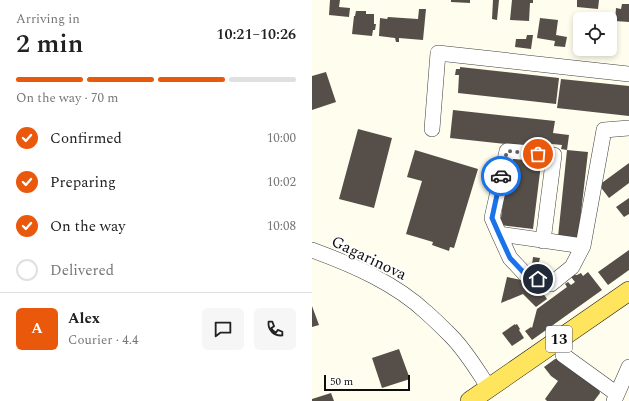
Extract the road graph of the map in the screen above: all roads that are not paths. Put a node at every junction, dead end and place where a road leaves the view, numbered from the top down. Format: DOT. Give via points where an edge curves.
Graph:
graph roads {
  1 [pos="629,74"];
  2 [pos="629,128"];
  3 [pos="432,129"];
  4 [pos="499,234"];
  5 [pos="543,240"];
  6 [pos="583,246"];
  7 [pos="312,250"];
  8 [pos="629,291"];
  9 [pos="564,355"];
  10 [pos="629,367"];
  11 [pos="489,388"];
  12 [pos="620,393"];
  13 [pos="470,401"];
  1 -- 3 [label="street" via="438,53"];
  2 -- 6 [label="street" via="604,130"];
  4 -- 5 [label="street"];
  4 -- 5 [label="street" via="492,218 507,151 554,155"];
  4 -- 6 [label="street" via="510,258 525,274 551,284 572,267"];
  5 -- 6 [label="street"];
  7 -- 11 [label="street, Gagarinova" via="357,268 410,299 452,337"];
  8 -- 11 [label="main road, 13"];
  9 -- 12 [label="street"];
  10 -- 12 [label="street"];
  11 -- 13 [label="main road, 13"];
}
